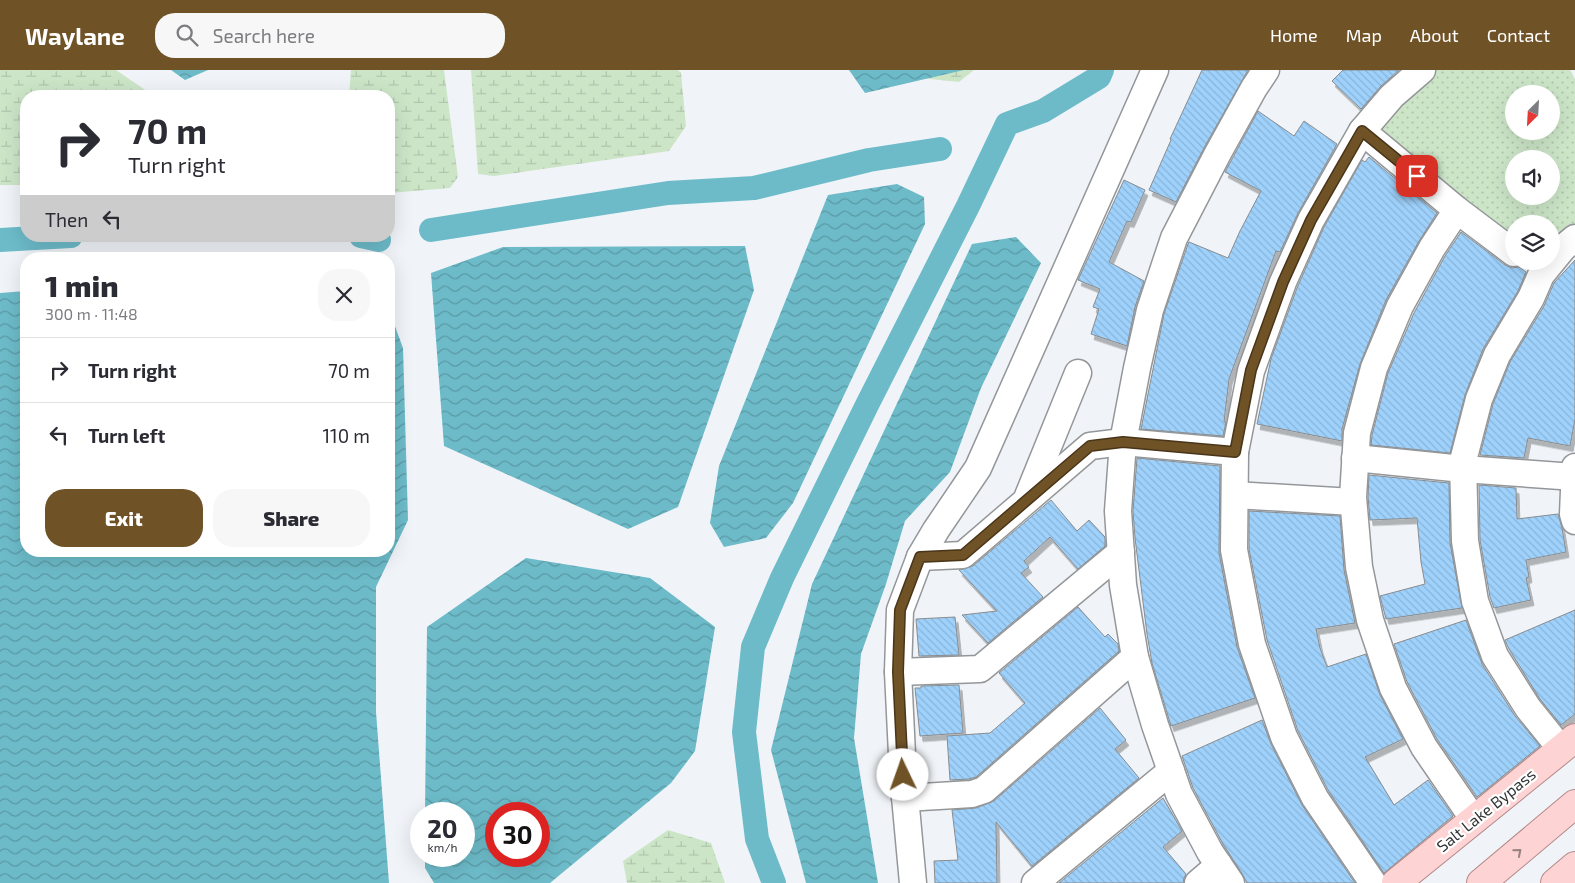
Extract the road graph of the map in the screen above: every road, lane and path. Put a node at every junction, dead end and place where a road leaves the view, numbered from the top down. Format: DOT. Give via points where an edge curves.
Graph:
graph roads {
  1 [pos="1155,70"];
  2 [pos="1422,70"];
  3 [pos="1261,76"];
  4 [pos="1362,131"];
  5 [pos="1457,210"];
  6 [pos="1575,238"];
  7 [pos="1505,246"];
  8 [pos="1560,250"];
  9 [pos="1533,270"];
  10 [pos="1078,373"];
  11 [pos="1123,442"];
  12 [pos="1235,452"];
  13 [pos="1355,458"];
  14 [pos="1575,467"];
  15 [pos="1463,469"];
  16 [pos="1575,477"];
  17 [pos="1235,495"];
  18 [pos="1026,501"];
  19 [pos="1353,502"];
  20 [pos="1575,521"];
  21 [pos="1121,552"];
  22 [pos="920,557"];
  23 [pos="1135,657"];
  24 [pos="898,672"];
  25 [pos="1568,744"];
  26 [pos="1171,771"];
  27 [pos="905,798"];
  28 [pos="1575,804"];
  29 [pos="1474,820"];
  30 [pos="1575,866"];
  31 [pos="1225,874"];
  32 [pos="913,883"];
  33 [pos="1035,883"];
  34 [pos="1198,883"];
  35 [pos="1373,883"];
  36 [pos="1396,883"];
  37 [pos="1481,883"];
  38 [pos="1555,883"];
  1 -- 22 [label="street" via="978,468"];
  2 -- 4 [label="street" via="1392,96"];
  3 -- 11 [label="street" via="1174,238 1150,310"];
  4 -- 5 [label="street"];
  4 -- 12 [label="street" via="1311,220 1283,282 1251,370"];
  5 -- 7 [label="street"];
  5 -- 13 [label="street" via="1405,298 1374,368 1357,433"];
  6 -- 8 [label="street"];
  9 -- 15 [label="street" via="1531,298 1497,356 1479,398"];
  10 -- 18 [label="street"];
  11 -- 12 [label="street"];
  11 -- 18 [label="street" via="1090,446"];
  11 -- 21 [label="street" via="1118,511"];
  12 -- 17 [label="street"];
  13 -- 15 [label="street"];
  13 -- 19 [label="street"];
  14 -- 16 [label="street"];
  15 -- 16 [label="street"];
  15 -- 25 [label="street" via="1464,541 1475,601 1495,656 1528,708"];
  16 -- 20 [label="street"];
  17 -- 19 [label="street"];
  17 -- 35 [label="street" via="1234,550 1252,644 1284,737 1314,798"];
  18 -- 22 [label="street" via="963,555"];
  19 -- 29 [label="street" via="1359,567 1370,620 1393,688 1424,747"];
  21 -- 23 [label="street"];
  21 -- 24 [label="street" via="980,669"];
  22 -- 24 [label="street" via="900,610"];
  23 -- 26 [label="street"];
  23 -- 27 [label="street" via="984,790 972,794"];
  24 -- 27 [label="street"];
  25 -- 29 [label="main road, Salt Lake Bypass"];
  26 -- 31 [label="street" via="1179,794"];
  26 -- 33 [label="street"];
  27 -- 32 [label="street"];
  37 -- 28 [label="main road, one-way"];
  29 -- 36 [label="main road, Salt Lake Bypass"];
  30 -- 38 [label="main road"];
  31 -- 34 [label="street"];
}
